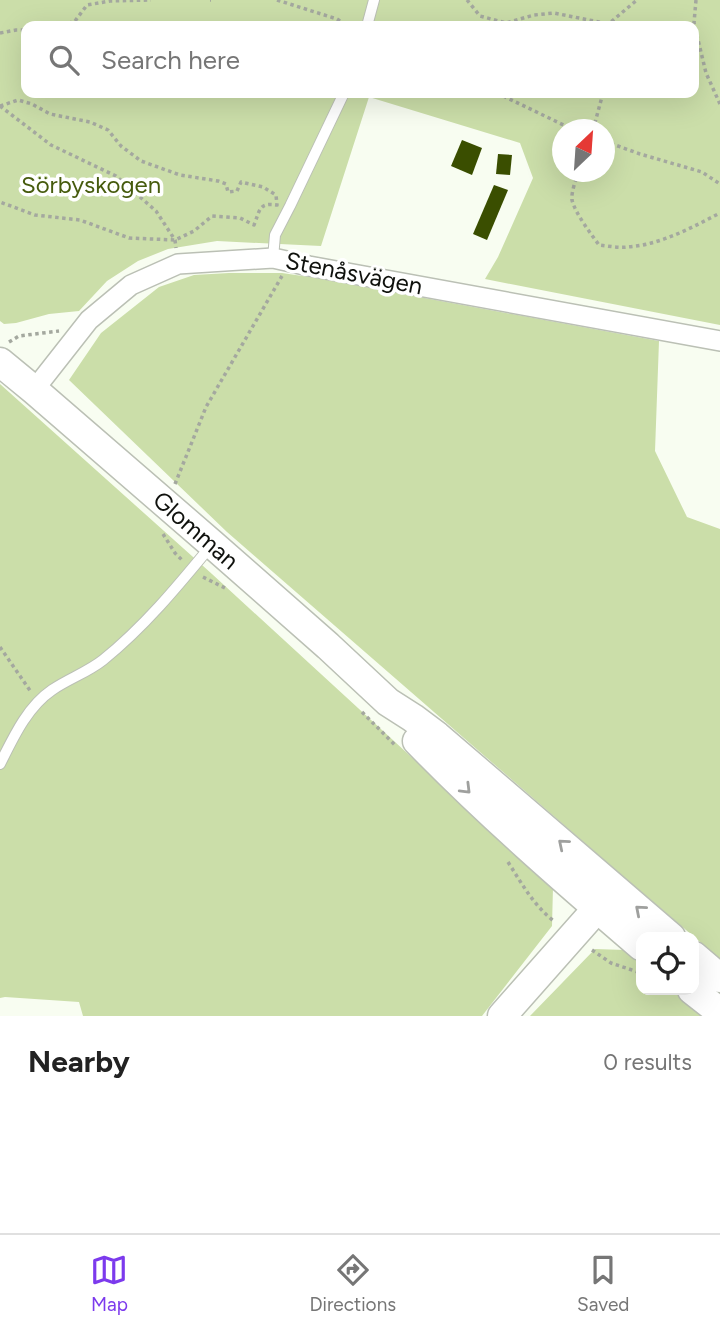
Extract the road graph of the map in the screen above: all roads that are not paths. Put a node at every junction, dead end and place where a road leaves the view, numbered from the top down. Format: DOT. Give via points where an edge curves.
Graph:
graph roads {
  1 [pos="374,0"];
  2 [pos="368,21"];
  3 [pos="342,98"];
  4 [pos="282,260"];
  5 [pos="720,341"];
  6 [pos="2,354"];
  7 [pos="34,390"];
  8 [pos="212,544"];
  9 [pos="0,764"];
  10 [pos="606,898"];
  11 [pos="663,932"];
  12 [pos="636,939"];
  13 [pos="699,960"];
  14 [pos="720,978"];
  15 [pos="698,995"];
  16 [pos="720,1012"];
  17 [pos="502,1016"];
  1 -- 2 [label="lane"];
  3 -- 4 [label="lane" via="275,235"];
  4 -- 5 [label="street, Stenåsvägen"];
  4 -- 7 [label="street, Stenåsvägen" via="178,264 131,285 89,320"];
  6 -- 7 [label="main road, Glomman"];
  7 -- 8 [label="main road, Glomman" via="164,518"];
  8 -- 9 [label="lane" via="140,628 101,662 38,702 18,727"];
  8 -- 10 [label="main road, Glomman" via="388,702 403,726 535,855"];
  11 -- 10 [label="main road, Glomman, one-way"];
  10 -- 12 [label="main road, Glomman"];
  10 -- 17 [label="main road"];
  13 -- 14 [label="main road"];
  15 -- 16 [label="main road"];
}
